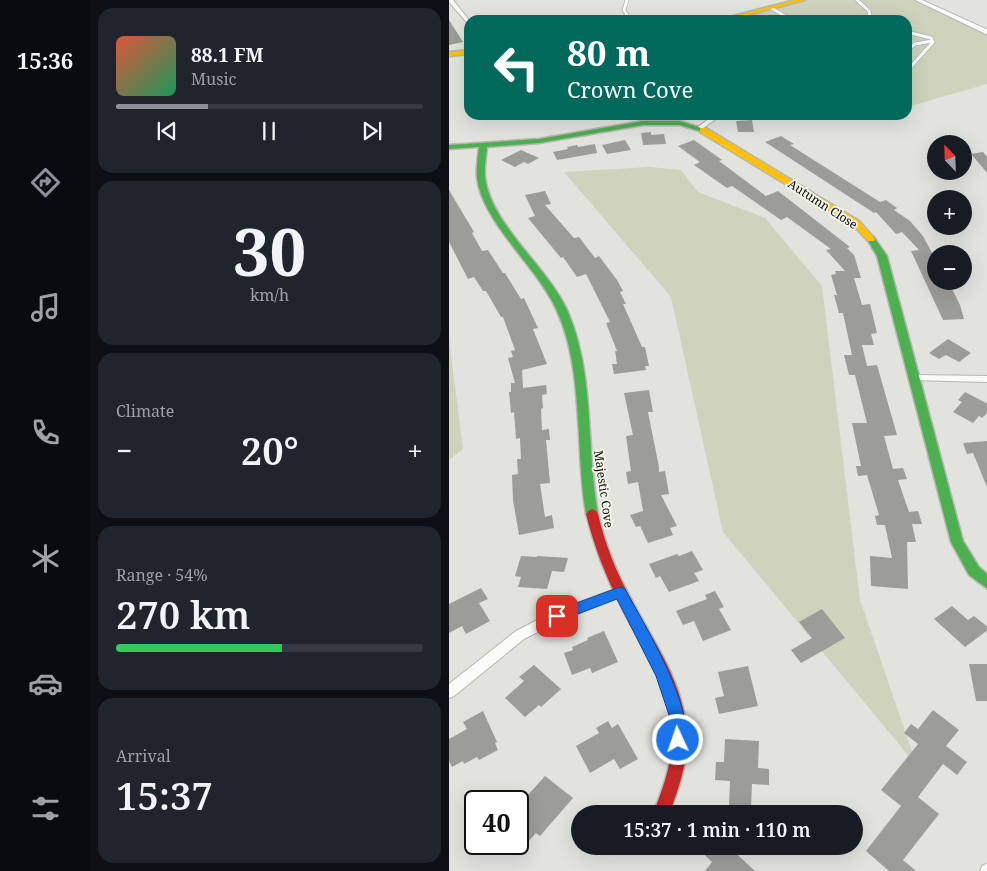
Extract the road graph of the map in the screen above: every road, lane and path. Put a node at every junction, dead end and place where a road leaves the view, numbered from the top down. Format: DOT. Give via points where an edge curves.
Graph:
graph roads {
  1 [pos="450,0"];
  2 [pos="627,0"];
  3 [pos="802,0"];
  4 [pos="857,0"];
  5 [pos="918,0"];
  6 [pos="771,8"];
  7 [pos="628,15"];
  8 [pos="742,15"];
  9 [pos="783,15"];
  10 [pos="870,15"];
  11 [pos="464,16"];
  12 [pos="912,33"];
  13 [pos="987,33"];
  14 [pos="932,41"];
  15 [pos="912,46"];
  16 [pos="464,52"];
  17 [pos="449,54"];
  18 [pos="914,64"];
  19 [pos="711,120"];
  20 [pos="700,128"];
  21 [pos="483,145"];
  22 [pos="449,147"];
  23 [pos="915,378"];
  24 [pos="987,379"];
  25 [pos="987,584"];
  26 [pos="620,592"];
  27 [pos="449,692"];
  28 [pos="664,805"];
  1 -- 11 [label="street"];
  2 -- 7 [label="lane"];
  3 -- 6 [label="street"];
  4 -- 10 [label="lane"];
  5 -- 13 [label="street"];
  6 -- 8 [label="street"];
  6 -- 9 [label="lane"];
  12 -- 14 [label="lane"];
  14 -- 15 [label="lane"];
  14 -- 18 [label="lane"];
  16 -- 17 [label="street"];
  19 -- 20 [label="street"];
  20 -- 21 [label="street, Autumn Close" via="680,123 643,124 539,141"];
  20 -- 23 [label="street, Autumn Close" via="856,223 869,235 882,256"];
  21 -- 22 [label="street, Autumn Close"];
  21 -- 26 [label="street, Majestic Cove" via="482,181 491,205 549,286 572,336 580,364 586,476 596,533"];
  23 -- 24 [label="street"];
  23 -- 25 [label="street, Autumn Close" via="957,542"];
  26 -- 27 [label="street" via="557,616 519,635"];
  26 -- 28 [label="street, Majestic Cove" via="663,675 679,724 675,771"];
}
